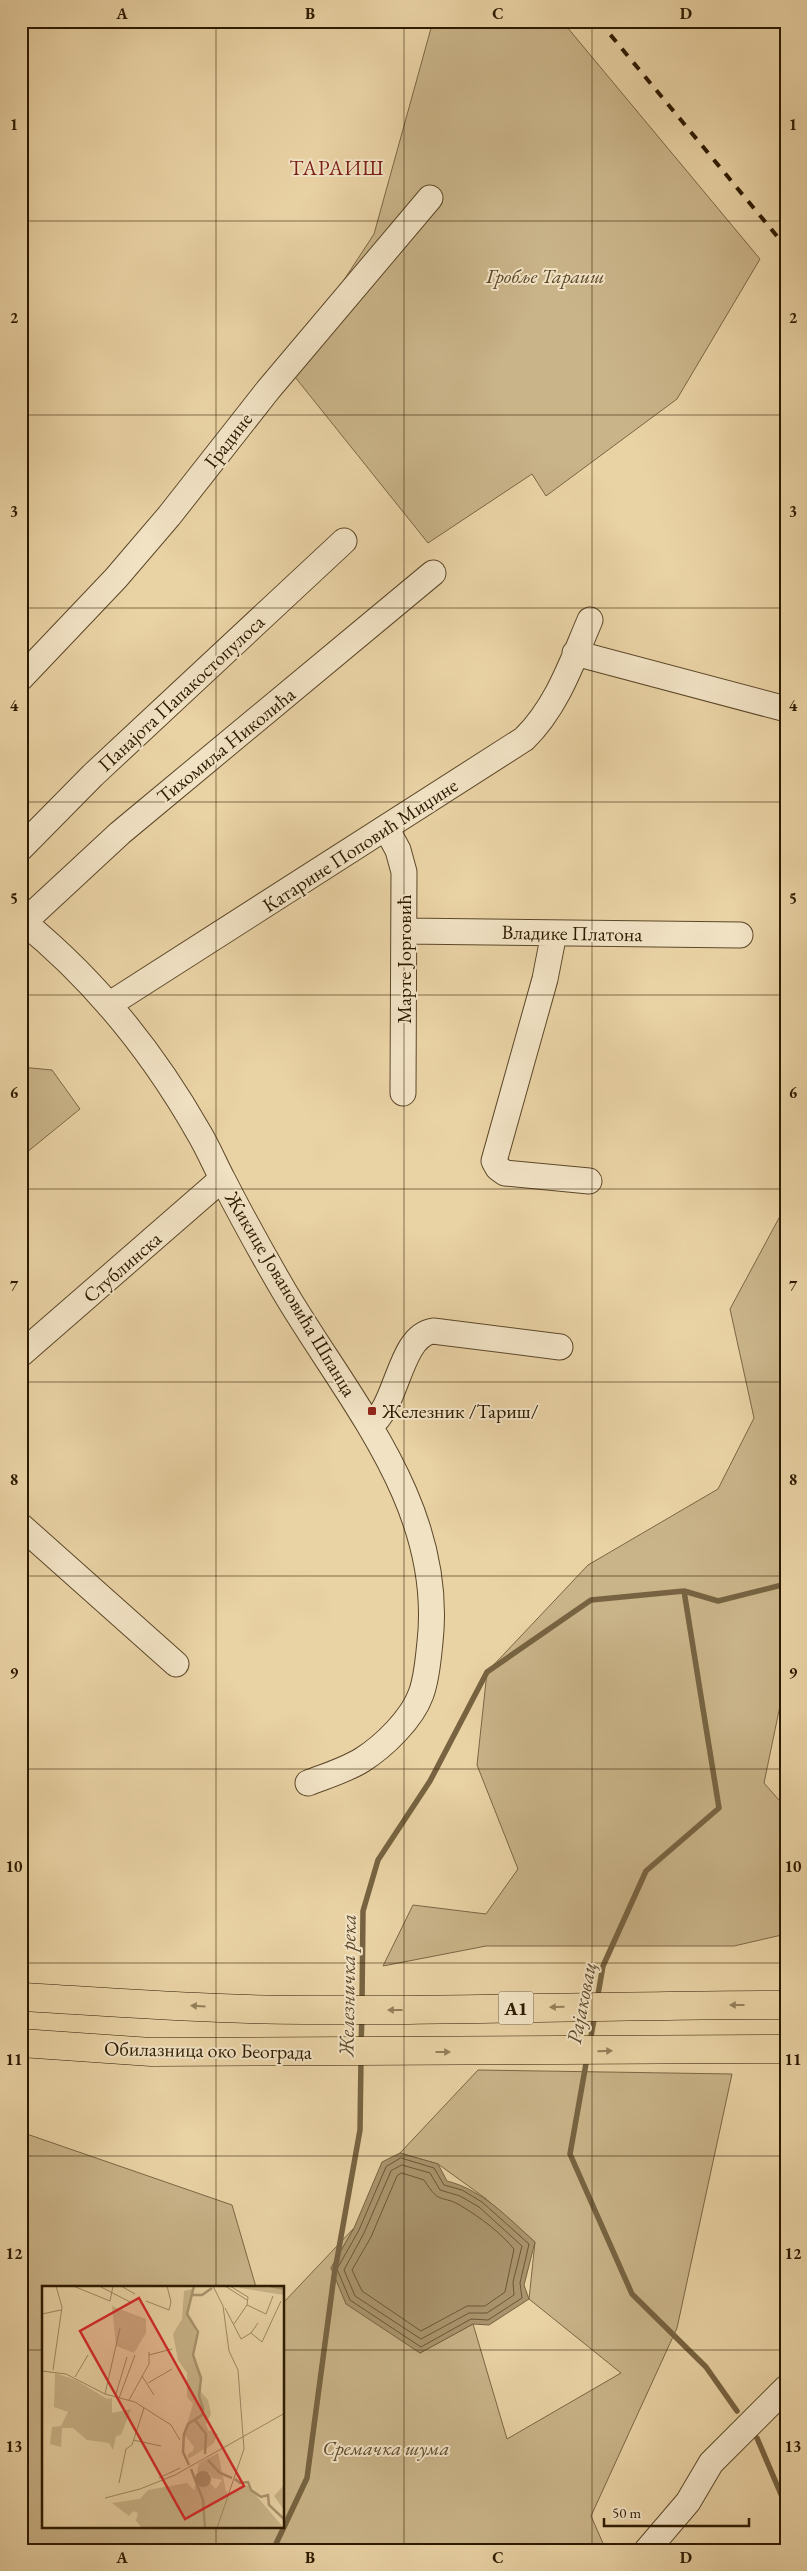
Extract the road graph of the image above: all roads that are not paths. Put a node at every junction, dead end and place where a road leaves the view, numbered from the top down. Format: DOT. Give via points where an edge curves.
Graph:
graph roads {
  1 [pos="430,198"];
  2 [pos="344,541"];
  3 [pos="433,573"];
  4 [pos="590,620"];
  5 [pos="575,653"];
  6 [pos="21,678"];
  7 [pos="786,709"];
  8 [pos="386,828"];
  9 [pos="21,848"];
  10 [pos="23,921"];
  11 [pos="405,931"];
  12 [pos="554,933"];
  13 [pos="740,935"];
  14 [pos="110,1004"];
  15 [pos="403,1093"];
  16 [pos="222,1179"];
  17 [pos="589,1181"];
  18 [pos="560,1347"];
  19 [pos="21,1354"];
  20 [pos="370,1426"];
  21 [pos="21,1526"];
  22 [pos="176,1664"];
  23 [pos="308,1783"];
  24 [pos="21,1996"];
  25 [pos="786,2005"];
  26 [pos="29,2047"];
  27 [pos="786,2048"];
  28 [pos="786,2388"];
  29 [pos="647,2550"];
  1 -- 6 [label="street, Градине" via="268,390 169,516 116,578"];
  2 -- 9 [label="street, Панајота Папакостопулоса" via="93,775"];
  3 -- 10 [label="street, Тихомиља Николића" via="120,833"];
  4 -- 5 [label="street, Катарине Поповић Миџине"];
  5 -- 7 [label="street"];
  5 -- 8 [label="street, Катарине Поповић Миџине" via="552,705 524,739"];
  8 -- 11 [label="street, Марте Јорговић" via="398,850 404,872"];
  8 -- 14 [label="street, Катарине Поповић Миџине"];
  10 -- 14 [label="street, Жикице Јовановића Шпанца"];
  11 -- 12 [label="street, Владике Платона"];
  11 -- 15 [label="street, Марте Јорговић"];
  12 -- 13 [label="street, Владике Платона"];
  12 -- 17 [label="street" via="545,979 494,1160 505,1173"];
  14 -- 16 [label="street, Жикице Јовановића Шпанца" via="155,1062 200,1134"];
  16 -- 19 [label="street, Стублинска"];
  16 -- 20 [label="street, Жикице Јовановића Шпанца" via="284,1291"];
  18 -- 20 [label="street" via="434,1331 424,1333 414,1342 382,1413"];
  20 -- 23 [label="street, Жикице Јовановића Шпанца" via="411,1505 428,1562 433,1615 428,1668 422,1692 407,1718 361,1760"];
  21 -- 22 [label="street"];
  25 -- 24 [label="highway, Обилазница око Београда / A1, one-way" via="247,2009"];
  26 -- 27 [label="highway, Обилазница око Београда / A1, one-way" via="151,2052"];
  28 -- 29 [label="street" via="712,2463 688,2502"];
}
